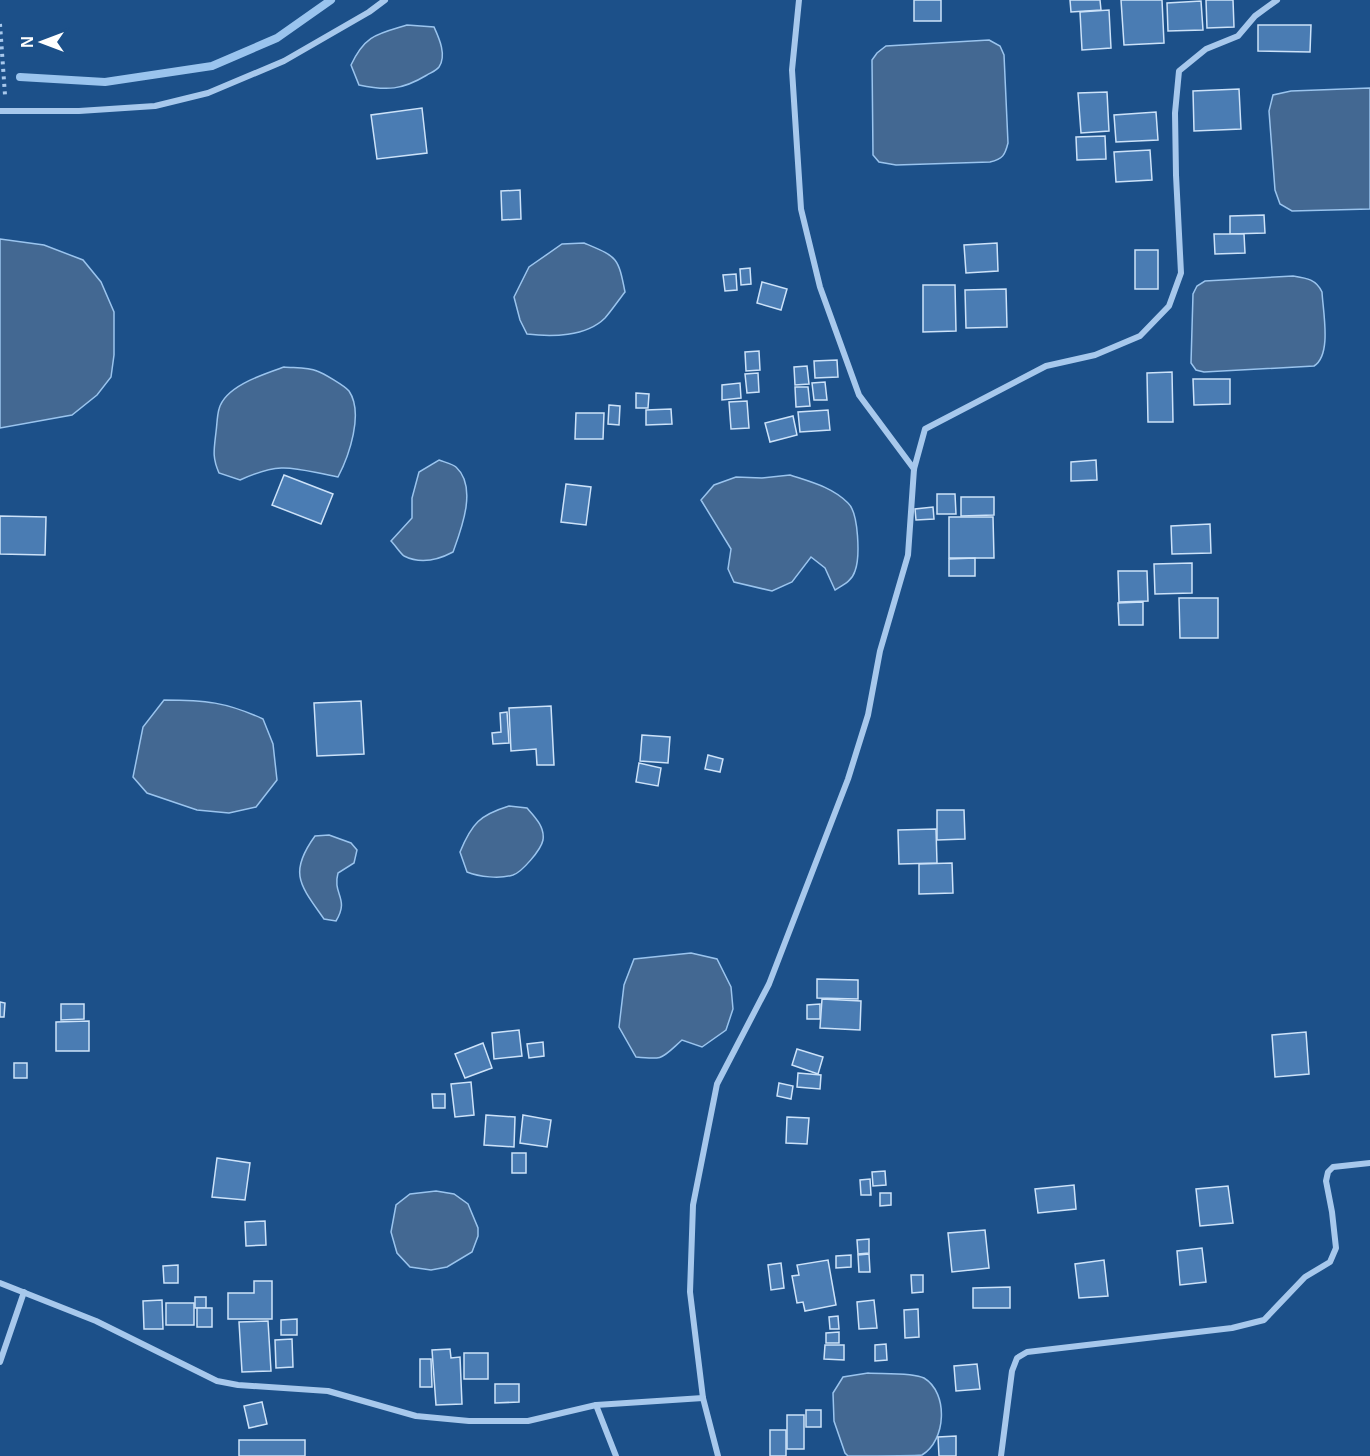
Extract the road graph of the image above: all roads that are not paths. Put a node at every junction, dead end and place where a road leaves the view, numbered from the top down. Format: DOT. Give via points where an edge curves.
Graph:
graph roads {
  1 [pos="385,0"];
  2 [pos="799,0"];
  3 [pos="1277,0"];
  4 [pos="2,111"];
  5 [pos="914,469"];
  6 [pos="1370,1163"];
  7 [pos="0,1282"];
  8 [pos="24,1292"];
  9 [pos="0,1362"];
  10 [pos="703,1398"];
  11 [pos="596,1405"];
  12 [pos="616,1456"];
  13 [pos="718,1456"];
  14 [pos="1002,1456"];
  1 -- 4 [label="street" via="284,61 208,93 155,106"];
  2 -- 5 [label="street" via="792,70 801,209 820,287 859,394"];
  3 -- 5 [label="street" via="1255,16 1238,36 1206,49 1179,72 1175,112 1182,273 1169,306 1140,336 1095,355 1046,366 925,429"];
  5 -- 10 [label="street" via="908,555 849,779 769,984 717,1084 693,1205 690,1292"];
  6 -- 14 [label="street" via="1333,1167 1328,1172 1336,1248 1330,1262 1305,1277 1264,1320 1232,1328 1027,1353 1017,1358"];
  7 -- 8 [label="street"];
  8 -- 9 [label="street"];
  8 -- 11 [label="street" via="227,1383 328,1391 416,1416 468,1421 528,1421"];
  10 -- 11 [label="street"];
  10 -- 13 [label="street"];
  11 -- 12 [label="street"];
}
